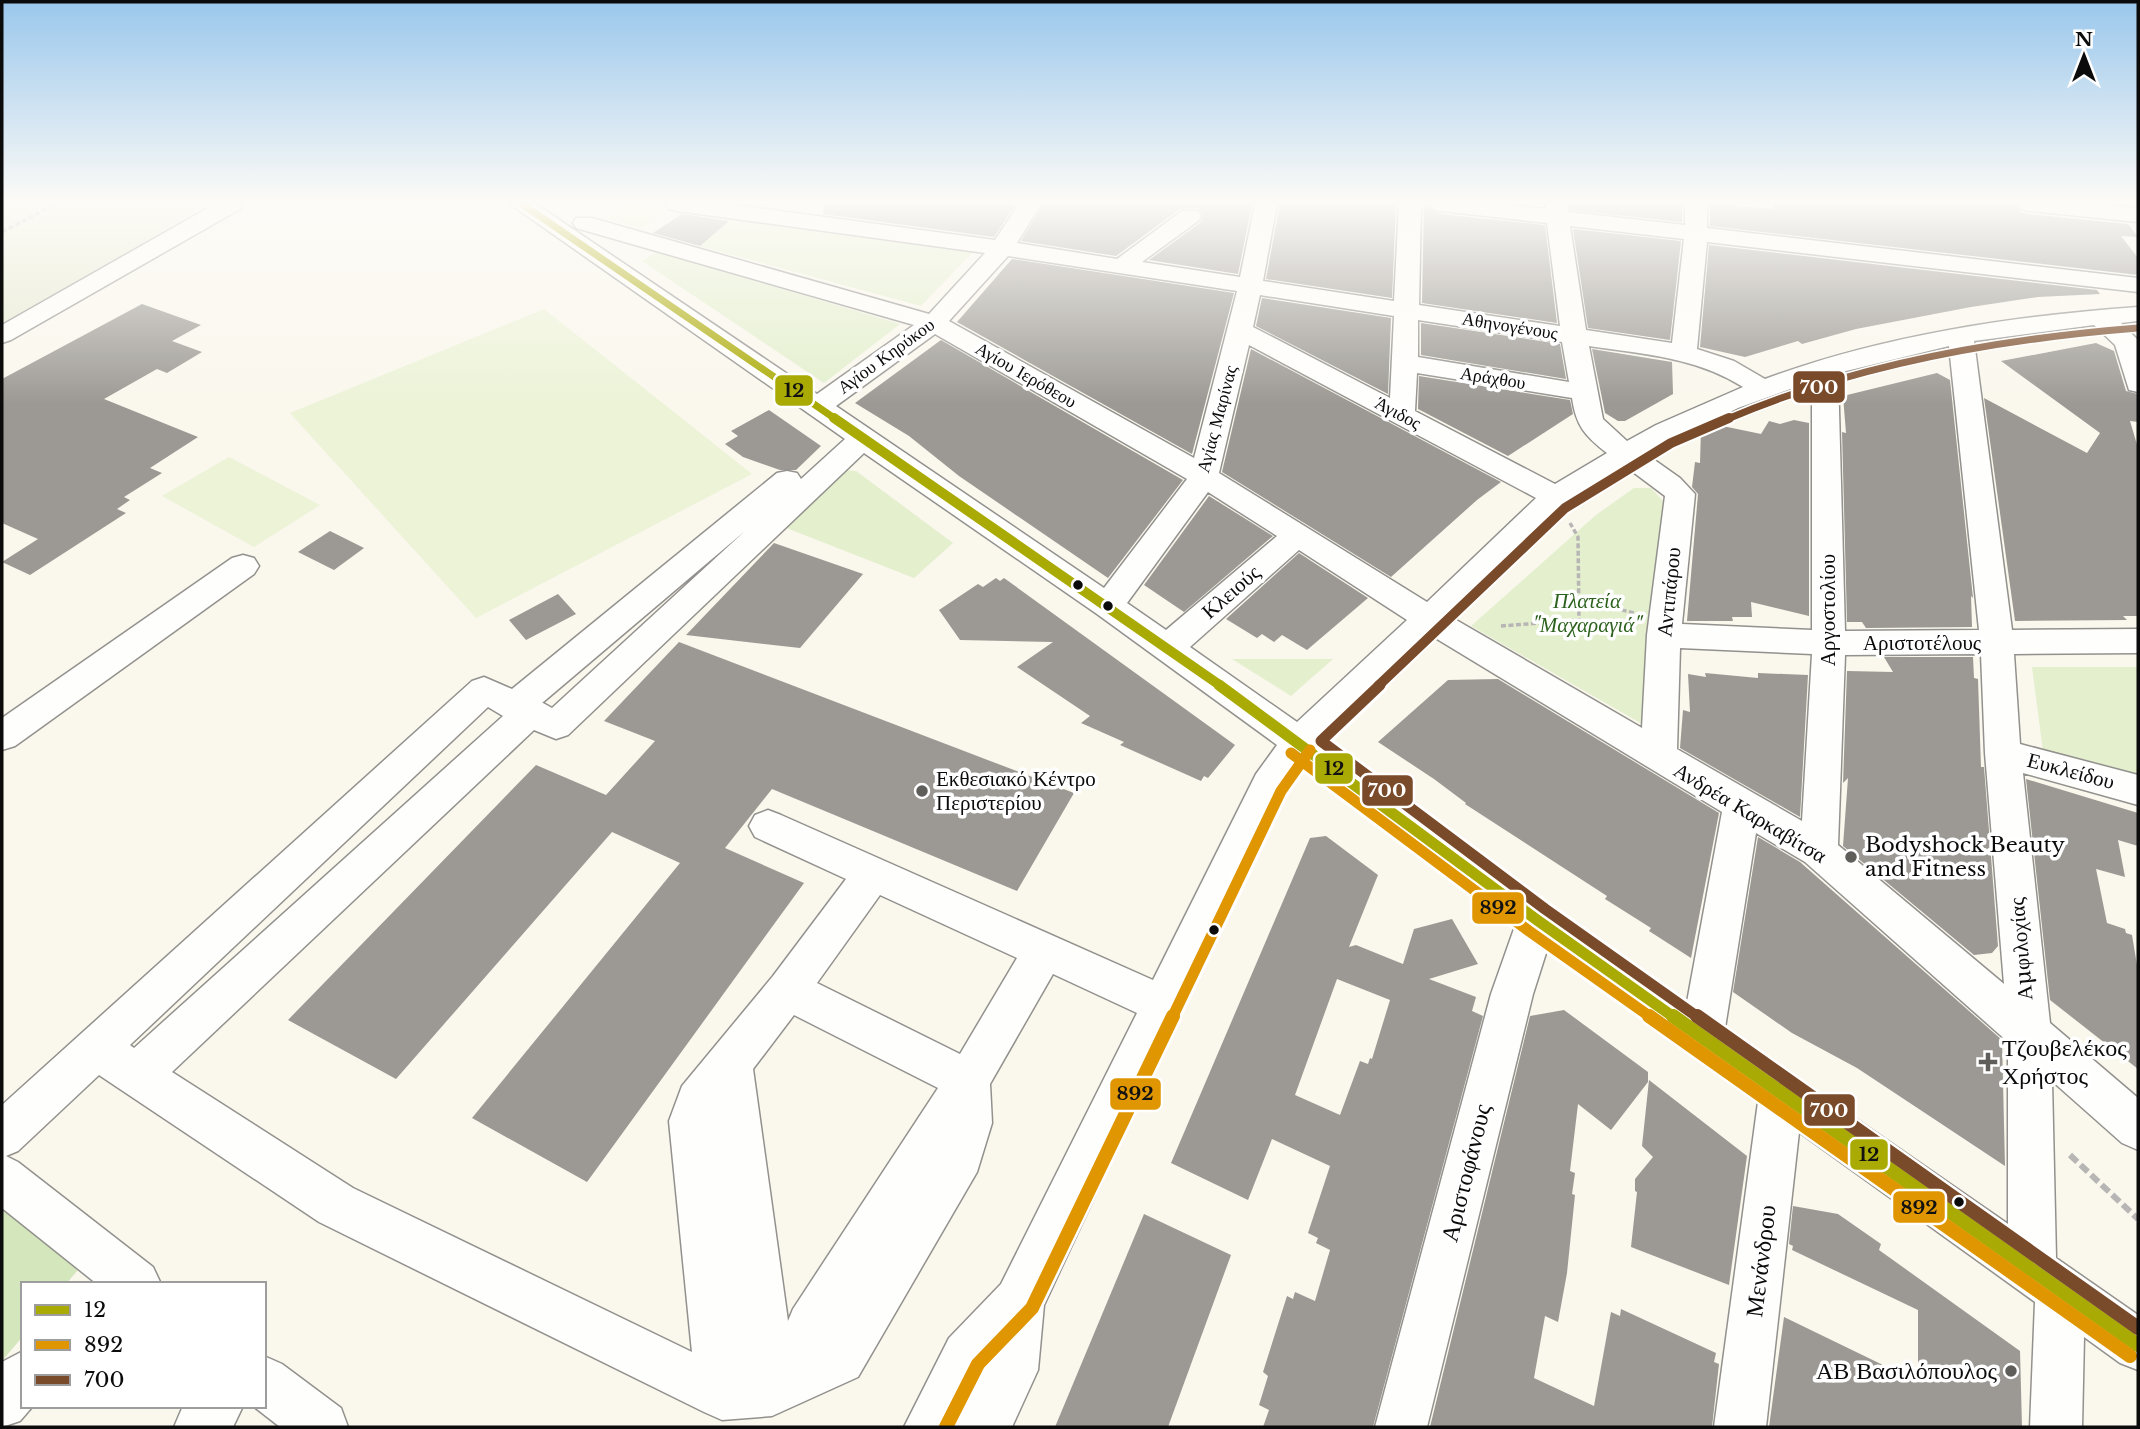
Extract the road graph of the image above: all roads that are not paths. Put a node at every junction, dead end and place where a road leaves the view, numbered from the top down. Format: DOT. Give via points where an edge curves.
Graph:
graph roads {
  1 [pos="115,271"];
  2 [pos="631,271"];
  3 [pos="752,271"];
  4 [pos="981,271"];
  5 [pos="1152,271"];
  6 [pos="1253,271"];
  7 [pos="1408,271"];
  8 [pos="1565,271"];
  9 [pos="1692,271"];
  10 [pos="2014,271"];
  11 [pos="2138,285"];
  12 [pos="1250,286"];
  13 [pos="1407,309"];
  14 [pos="2138,314"];
  15 [pos="2100,317"];
  16 [pos="934,323"];
  17 [pos="1240,330"];
  18 [pos="2,335"];
  19 [pos="1574,336"];
  20 [pos="1961,337"];
  21 [pos="1684,353"];
  22 [pos="1404,363"];
  23 [pos="1825,369"];
  24 [pos="2138,384"];
  25 [pos="1762,388"];
  26 [pos="1583,392"];
  27 [pos="817,407"];
  28 [pos="1400,414"];
  29 [pos="856,433"];
  30 [pos="1626,452"];
  31 [pos="1204,476"];
  32 [pos="1556,497"];
  33 [pos="1296,536"];
  34 [pos="243,566"];
  35 [pos="1108,606"];
  36 [pos="1429,619"];
  37 [pos="1665,628"];
  38 [pos="2138,640"];
  39 [pos="1997,642"];
  40 [pos="1829,643"];
  41 [pos="1166,649"];
  42 [pos="510,703"];
  43 [pos="2,737"];
  44 [pos="1299,742"];
  45 [pos="2003,753"];
  46 [pos="1658,758"];
  47 [pos="2138,790"];
  48 [pos="1742,805"];
  49 [pos="768,826"];
  50 [pos="1819,850"];
  51 [pos="872,874"];
  52 [pos="1537,920"];
  53 [pos="1044,951"];
  54 [pos="788,989"];
  55 [pos="1161,1004"];
  56 [pos="1704,1028"];
  57 [pos="2029,1032"];
  58 [pos="96,1048"];
  59 [pos="730,1065"];
  60 [pos="137,1075"];
  61 [pos="968,1081"];
  62 [pos="1781,1094"];
  63 [pos="2138,1127"];
  64 [pos="2,1135"];
  65 [pos="2,1178"];
  66 [pos="117,1278"];
  67 [pos="2046,1280"];
  68 [pos="1019,1302"];
  69 [pos="2138,1345"];
  70 [pos="21,1379"];
  71 [pos="266,1384"];
  72 [pos="784,1384"];
  73 [pos="722,1394"];
  74 [pos="2,1403"];
  75 [pos="214,1408"];
  76 [pos="200,1427"];
  77 [pos="322,1427"];
  78 [pos="930,1427"];
  79 [pos="985,1427"];
  80 [pos="1401,1427"];
  81 [pos="1740,1427"];
  82 [pos="2056,1427"];
  1 -- 18 [label="street"];
  2 -- 27 [label="street"];
  3 -- 16 [label="street, Αγίου Ιερόθεου"];
  4 -- 16 [label="street, Αγίου Κηρύκου"];
  5 -- 12 [label="street, Αθηνογένους"];
  6 -- 12 [label="street, Αγίας Μαρίνας"];
  7 -- 13 [label="street"];
  8 -- 19 [label="street"];
  9 -- 21 [label="street"];
  10 -- 11 [label="street"];
  12 -- 13 [label="street, Αθηνογένους"];
  12 -- 17 [label="street, Αγίας Μαρίνας"];
  13 -- 19 [label="street, Αθηνογένους"];
  13 -- 22 [label="street"];
  14 -- 15 [label="street"];
  15 -- 20 [label="street" via="2047,321"];
  15 -- 24 [label="street" via="2127,342"];
  16 -- 27 [label="street, Αγίου Κηρύκου"];
  16 -- 31 [label="street, Αγίου Ιερόθεου"];
  17 -- 28 [label="street, Άγιδος"];
  17 -- 31 [label="street, Αγίας Μαρίνας"];
  19 -- 21 [label="street, Αθηνογένους"];
  19 -- 26 [label="street"];
  20 -- 23 [label="street"];
  20 -- 39 [label="street, Αμφιλοχίας"];
  21 -- 25 [label="street, Αθηνογένους" via="1714,360"];
  22 -- 26 [label="street, Αράχθου"];
  22 -- 28 [label="street"];
  23 -- 25 [label="street"];
  23 -- 40 [label="street, Αργοστολίου"];
  25 -- 30 [label="street"];
  26 -- 30 [label="street" via="1589,420 1597,432"];
  27 -- 29 [label="street"];
  28 -- 32 [label="street, Άγιδος"];
  29 -- 35 [label="street"];
  29 -- 42 [label="street" via="556,725"];
  30 -- 32 [label="street"];
  30 -- 37 [label="street, Αντιπάρου" via="1680,494"];
  31 -- 33 [label="street, Αγίου Ιερόθεου"];
  31 -- 35 [label="street, Αγίας Μαρίνας"];
  32 -- 36 [label="street"];
  33 -- 36 [label="street, Αγίου Ιερόθεου"];
  33 -- 41 [label="street, Κλειούς"];
  34 -- 43 [label="street"];
  35 -- 41 [label="street"];
  36 -- 44 [label="street"];
  36 -- 46 [label="street, Ανδρέα Καρκαβίτσα"];
  37 -- 40 [label="street, Αριστοτέλους"];
  37 -- 46 [label="street, Αντιπάρου"];
  38 -- 39 [label="street, Αριστοτέλους"];
  39 -- 40 [label="street, Αριστοτέλους"];
  39 -- 45 [label="street, Αμφιλοχίας"];
  40 -- 50 [label="street, Αργοστολίου"];
  41 -- 44 [label="street"];
  42 -- 58 [label="street"];
  42 -- 60 [label="street"];
  44 -- 52 [label="street"];
  44 -- 55 [label="street" via="1269,784"];
  45 -- 47 [label="street, Ευκλείδου"];
  45 -- 57 [label="street, Αμφιλοχίας"];
  46 -- 48 [label="street, Ανδρέα Καρκαβίτσα"];
  48 -- 50 [label="street, Ανδρέα Καρκαβίτσα"];
  48 -- 56 [label="street"];
  49 -- 51 [label="street"];
  50 -- 57 [label="street, Ανδρέα Καρκαβίτσα"];
  51 -- 53 [label="street"];
  51 -- 54 [label="street"];
  52 -- 56 [label="street"];
  52 -- 80 [label="street, Αριστοφάνους" via="1512,994"];
  53 -- 55 [label="street"];
  53 -- 61 [label="street"];
  54 -- 59 [label="street"];
  54 -- 61 [label="street"];
  55 -- 68 [label="street"];
  56 -- 62 [label="street"];
  57 -- 63 [label="street, Ανδρέα Καρκαβίτσα"];
  57 -- 67 [label="street, Αμφιλοχίας" via="2031,1118"];
  58 -- 60 [label="street"];
  58 -- 64 [label="street"];
  59 -- 72 [label="street"];
  59 -- 73 [label="street" via="698,1101 692,1121"];
  60 -- 73 [label="street" via="336,1205"];
  61 -- 72 [label="street" via="969,1123 961,1156 841,1359"];
  62 -- 67 [label="street"];
  62 -- 81 [label="street, Μενάνδρου"];
  65 -- 66 [label="street"];
  67 -- 69 [label="street"];
  67 -- 82 [label="street, Αμφιλοχίας"];
  68 -- 78 [label="street" via="967,1356"];
  68 -- 79 [label="street" via="1012,1370"];
  70 -- 74 [label="street"];
  71 -- 77 [label="street"];
  72 -- 73 [label="street"];
  75 -- 76 [label="street"];
}
